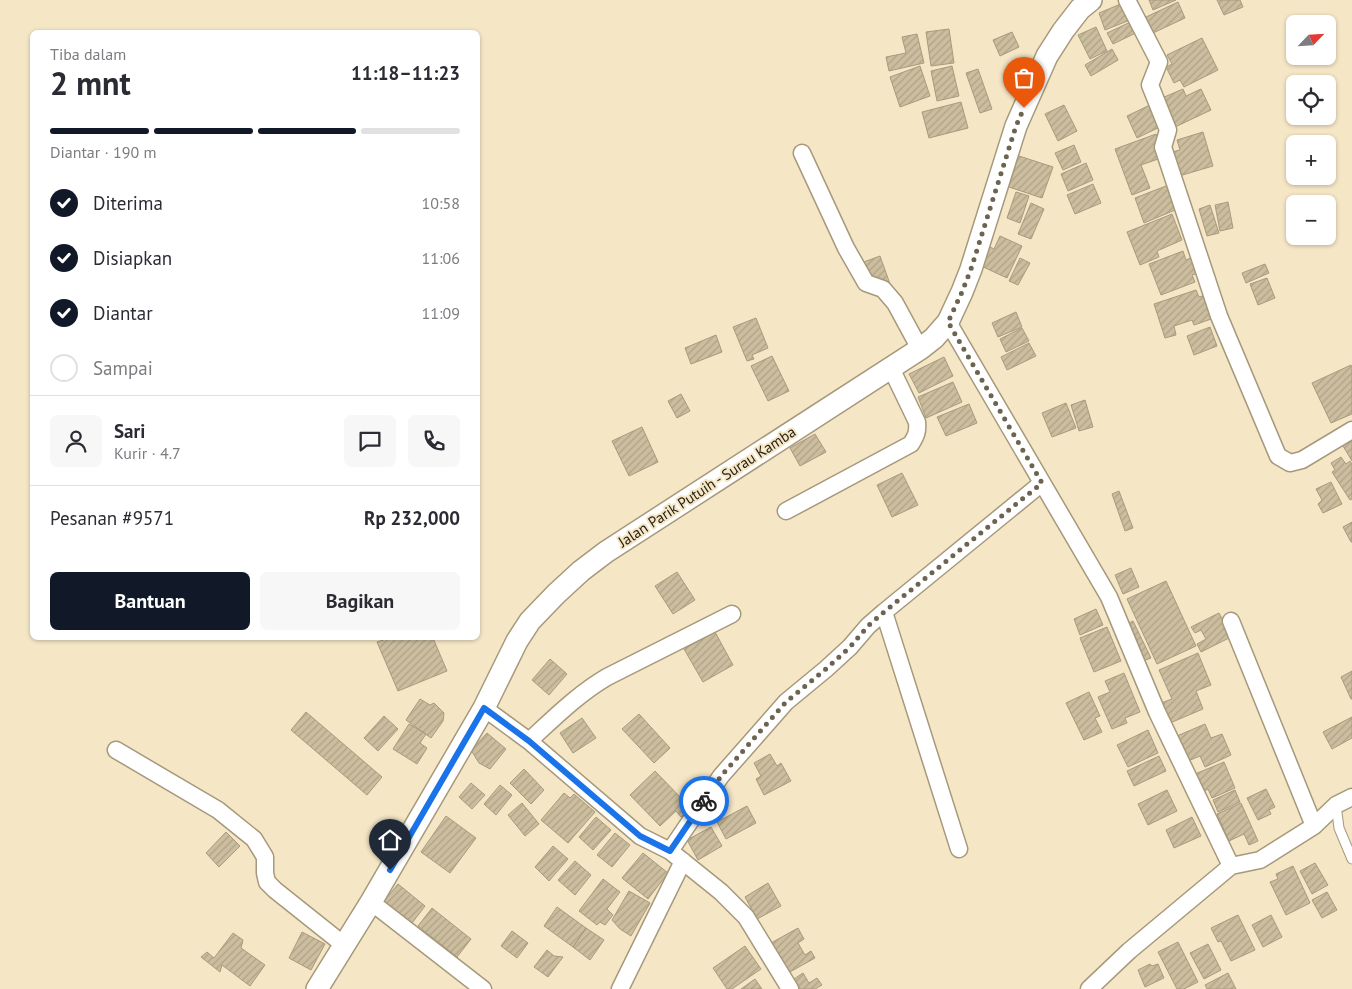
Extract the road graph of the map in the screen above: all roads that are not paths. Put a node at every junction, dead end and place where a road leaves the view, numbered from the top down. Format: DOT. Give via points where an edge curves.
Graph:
graph roads {
  1 [pos="1091,0"];
  2 [pos="1128,0"];
  3 [pos="802,153"];
  4 [pos="948,322"];
  5 [pos="920,349"];
  6 [pos="891,368"];
  7 [pos="1352,430"];
  8 [pos="1042,483"];
  9 [pos="786,511"];
  10 [pos="884,612"];
  11 [pos="732,614"];
  12 [pos="1231,621"];
  13 [pos="484,708"];
  14 [pos="529,741"];
  15 [pos="116,750"];
  16 [pos="1352,797"];
  17 [pos="1336,805"];
  18 [pos="1314,826"];
  19 [pos="959,849"];
  20 [pos="676,856"];
  21 [pos="1352,859"];
  22 [pos="1231,866"];
  23 [pos="371,902"];
  24 [pos="344,945"];
  25 [pos="317,989"];
  26 [pos="483,989"];
  27 [pos="620,989"];
  28 [pos="790,989"];
  29 [pos="1089,989"];
  1 -- 4 [label="street, Jalan Parik Putuih - Surau Kamba" via="1080,9 1051,50 1016,126 971,269"];
  2 -- 7 [label="street" via="1159,62 1150,86 1168,130 1163,147 1219,316 1278,456 1290,463 1302,460"];
  3 -- 5 [label="street" via="866,284 883,289 895,303"];
  4 -- 5 [label="street, Jalan Parik Putuih - Surau Kamba"];
  4 -- 8 [label="street"];
  5 -- 6 [label="street, Jalan Parik Putuih - Surau Kamba"];
  6 -- 9 [label="street" via="917,422 918,430 911,444"];
  6 -- 13 [label="street, Jalan Parik Putuih - Surau Kamba" via="581,571 530,621"];
  8 -- 10 [label="street"];
  8 -- 22 [label="street" via="1109,598 1157,712"];
  10 -- 19 [label="street"];
  10 -- 20 [label="street" via="850,647 786,702 721,776"];
  11 -- 14 [label="street" via="592,686"];
  12 -- 18 [label="street"];
  13 -- 14 [label="street"];
  13 -- 23 [label="street, Jalan Parik Putuih - Surau Kamba"];
  14 -- 20 [label="street" via="640,836"];
  15 -- 24 [label="street" via="218,810 254,839 264,857 267,882"];
  16 -- 17 [label="street"];
  17 -- 18 [label="street"];
  17 -- 21 [label="lane" via="1339,828"];
  18 -- 22 [label="street" via="1260,860"];
  20 -- 27 [label="street"];
  20 -- 28 [label="street" via="746,917"];
  22 -- 29 [label="street" via="1129,951"];
  23 -- 24 [label="street, Jalan Parik Putuih - Surau Kamba"];
  23 -- 26 [label="street"];
  24 -- 25 [label="street, Jalan Parik Putuih - Surau Kamba"];
}
